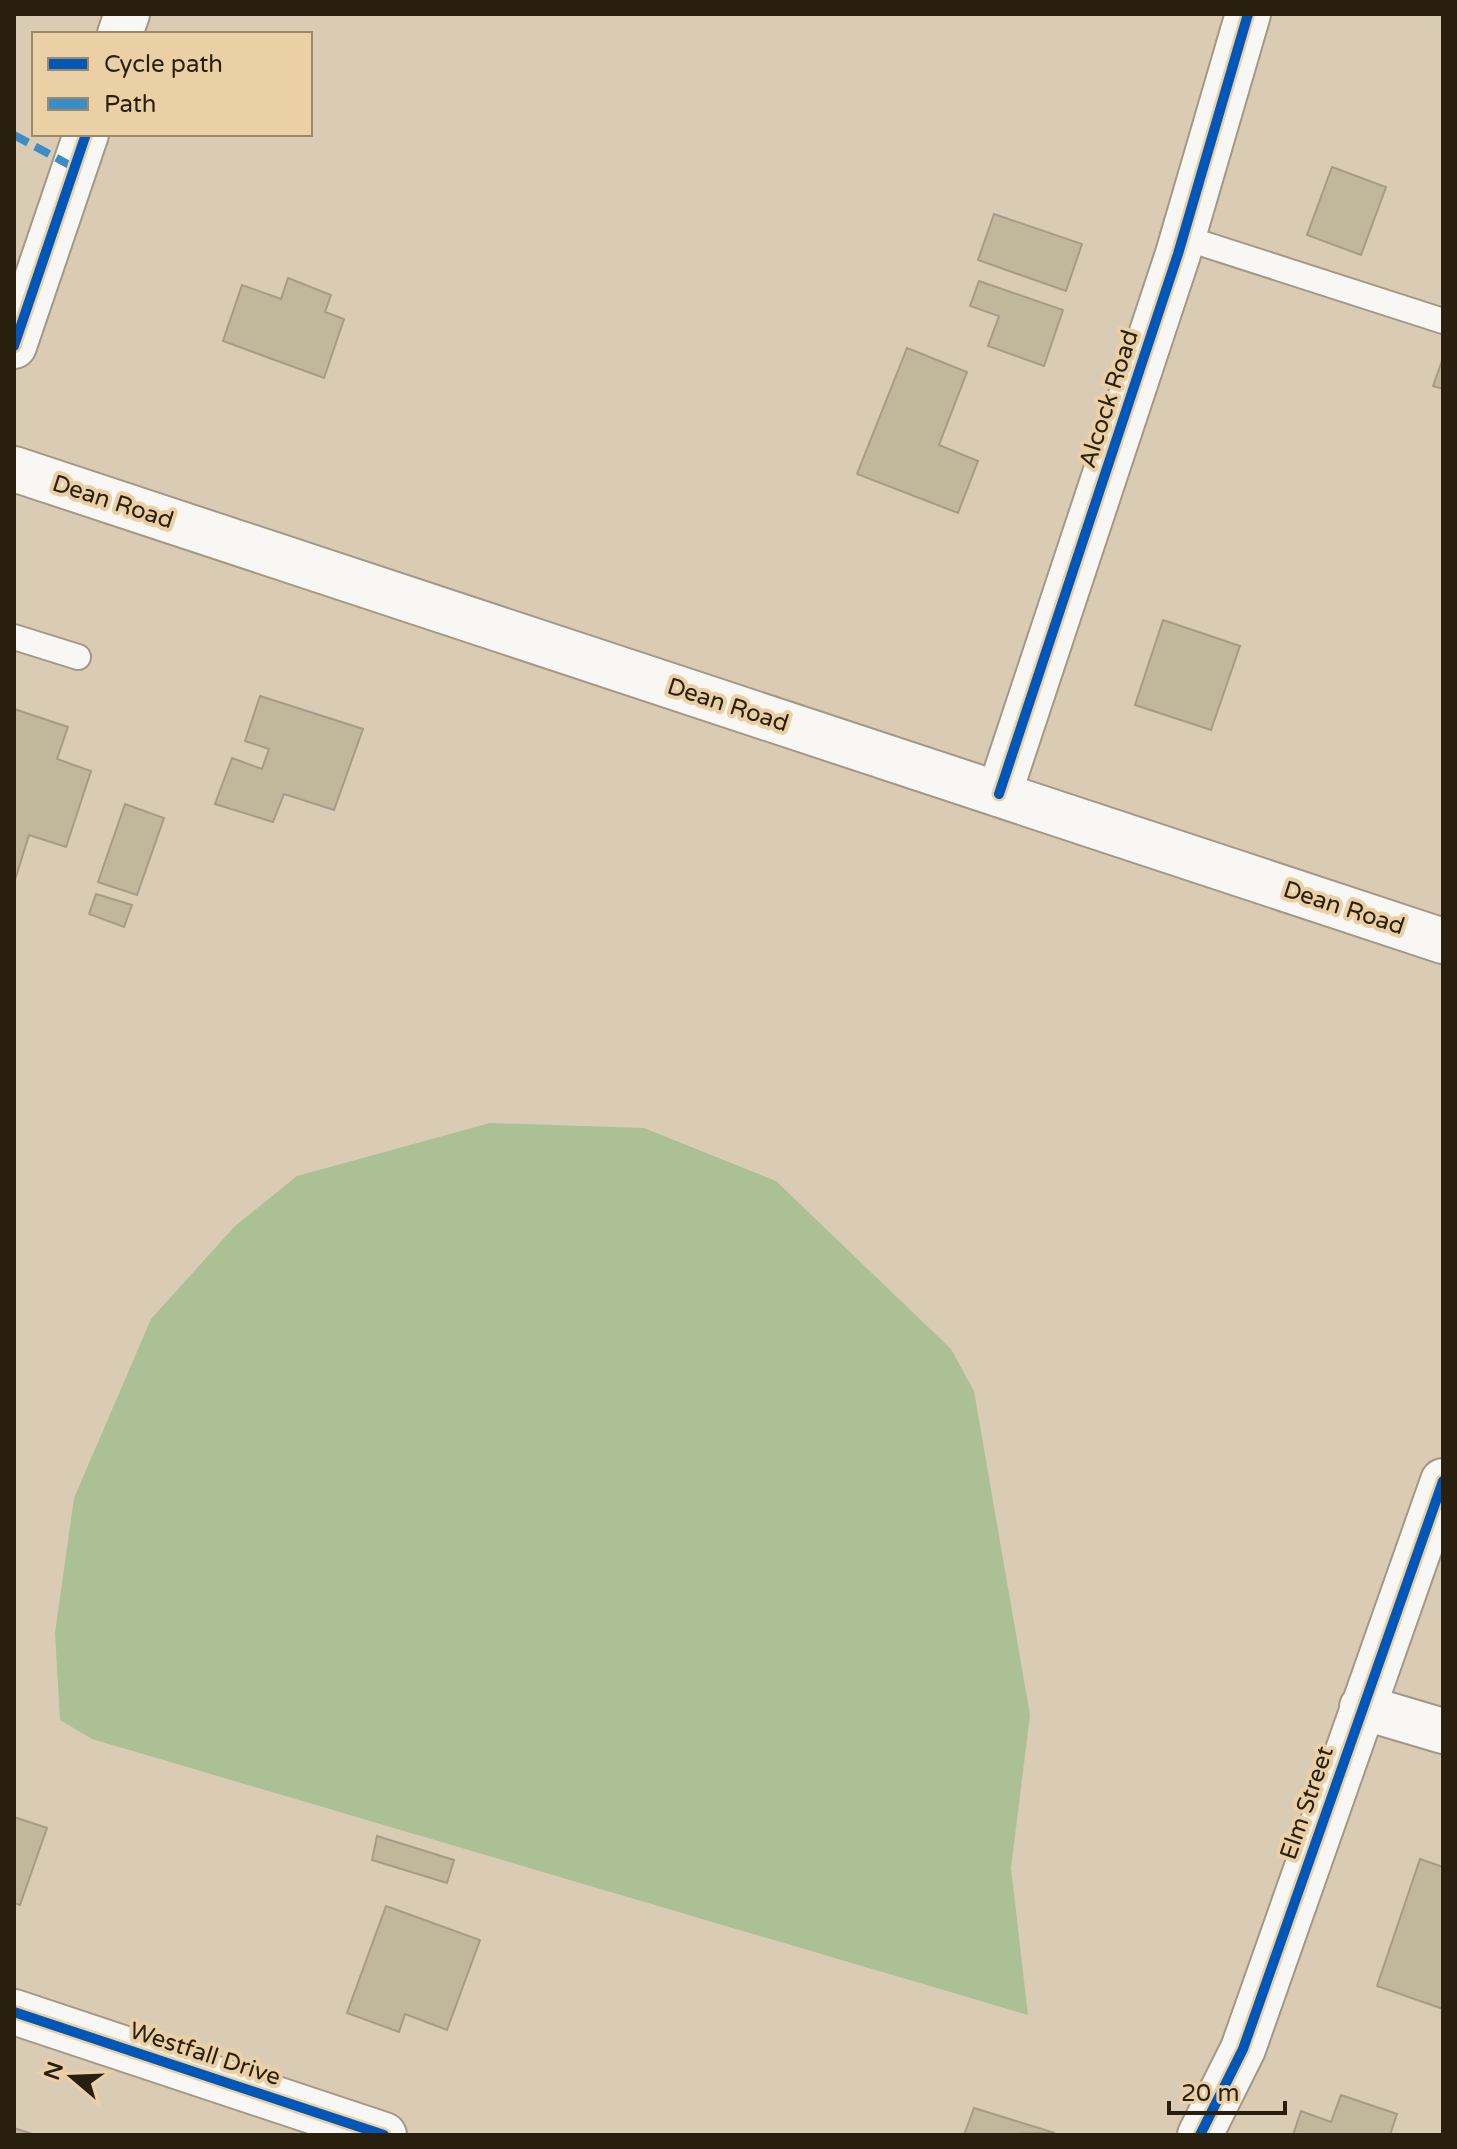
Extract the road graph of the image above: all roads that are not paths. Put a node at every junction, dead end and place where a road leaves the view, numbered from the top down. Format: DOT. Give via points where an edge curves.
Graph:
graph roads {
  1 [pos="1248,14"];
  2 [pos="85,136"];
  3 [pos="1182,237"];
  4 [pos="1443,321"];
  5 [pos="14,346"];
  6 [pos="14,469"];
  7 [pos="14,637"];
  8 [pos="78,657"];
  9 [pos="999,794"];
  10 [pos="1443,941"];
  11 [pos="1443,1481"];
  12 [pos="1362,1707"];
  13 [pos="1443,1731"];
  14 [pos="14,2012"];
  15 [pos="384,2135"];
  16 [pos="1200,2135"];
  1 -- 3 [label="street, Alcock Road"];
  2 -- 5 [label="street"];
  3 -- 4 [label="lane"];
  3 -- 9 [label="street, Alcock Road"];
  6 -- 9 [label="street, Dean Road"];
  7 -- 8 [label="lane"];
  9 -- 10 [label="street, Dean Road"];
  11 -- 12 [label="street, Elm Street"];
  12 -- 13 [label="street"];
  12 -- 16 [label="street, Elm Street" via="1243,2049"];
  14 -- 15 [label="street, Westfall Drive"];
}
